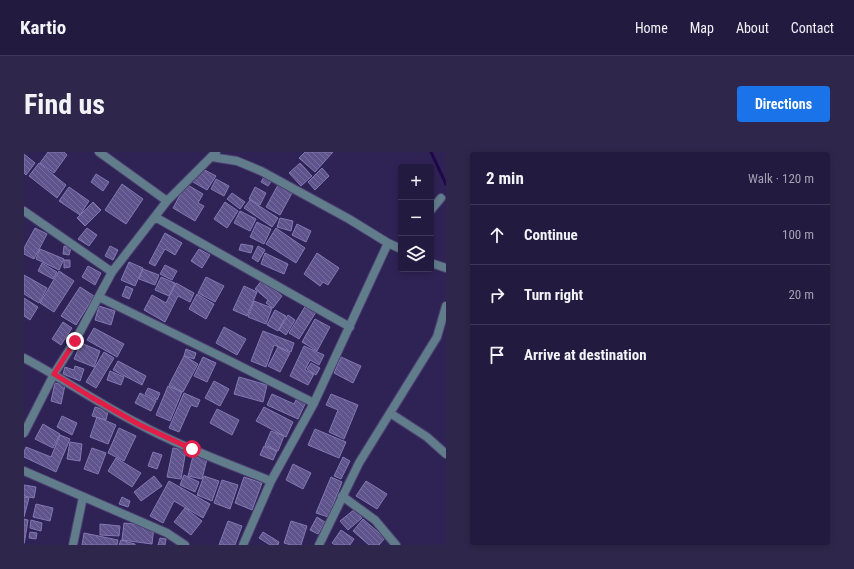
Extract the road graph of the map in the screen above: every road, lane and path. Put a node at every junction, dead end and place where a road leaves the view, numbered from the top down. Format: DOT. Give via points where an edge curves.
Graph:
graph roads {
  1 [pos="99,152"];
  2 [pos="214,155"];
  3 [pos="441,198"];
  4 [pos="167,201"];
  5 [pos="434,206"];
  6 [pos="24,212"];
  7 [pos="155,217"];
  8 [pos="388,243"];
  9 [pos="398,247"];
  10 [pos="434,263"];
  11 [pos="446,268"];
  12 [pos="112,272"];
  13 [pos="100,297"];
  14 [pos="446,306"];
  15 [pos="350,327"];
  16 [pos="24,358"];
  17 [pos="54,374"];
  18 [pos="314,403"];
  19 [pos="390,413"];
  20 [pos="24,433"];
  21 [pos="446,454"];
  22 [pos="24,471"];
  23 [pos="271,481"];
  24 [pos="342,496"];
  25 [pos="83,497"];
  26 [pos="73,545"];
  27 [pos="186,545"];
  28 [pos="243,545"];
  29 [pos="319,545"];
  30 [pos="396,545"];
  1 -- 4 [label="street"];
  2 -- 4 [label="street"];
  2 -- 8 [label="street" via="238,161 261,171"];
  3 -- 5 [label="street"];
  4 -- 7 [label="street"];
  6 -- 12 [label="street"];
  7 -- 12 [label="street"];
  7 -- 15 [label="street"];
  8 -- 9 [label="street"];
  8 -- 15 [label="street"];
  10 -- 11 [label="street"];
  12 -- 13 [label="street"];
  13 -- 17 [label="street"];
  13 -- 18 [label="street"];
  14 -- 19 [label="street" via="437,337"];
  15 -- 18 [label="street"];
  16 -- 17 [label="street"];
  17 -- 20 [label="street"];
  17 -- 23 [label="street" via="138,424"];
  18 -- 23 [label="street"];
  19 -- 21 [label="street" via="427,437"];
  19 -- 24 [label="street" via="359,462"];
  22 -- 25 [label="street"];
  23 -- 28 [label="street"];
  24 -- 29 [label="street"];
  24 -- 30 [label="street" via="375,520"];
  25 -- 26 [label="street"];
  25 -- 27 [label="street"];
}
